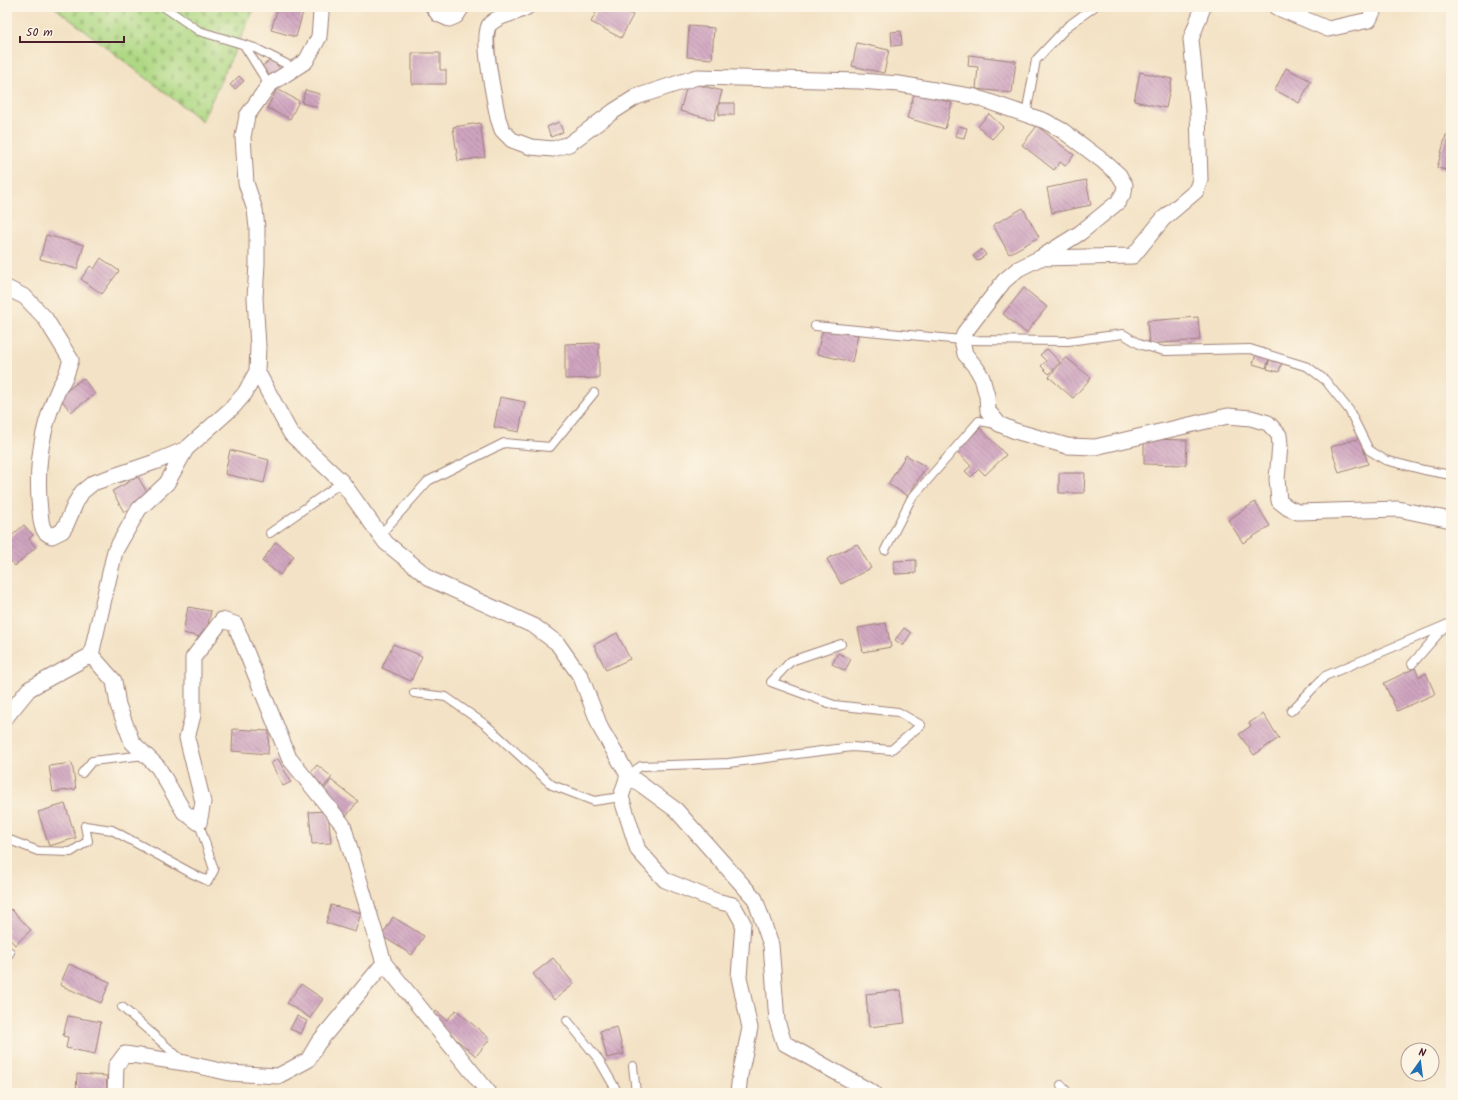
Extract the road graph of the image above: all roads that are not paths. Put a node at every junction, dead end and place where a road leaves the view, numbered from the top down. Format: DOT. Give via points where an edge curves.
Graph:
graph roads {
  1 [pos="164,7"];
  2 [pos="320,7"];
  3 [pos="433,7"];
  4 [pos="462,7"];
  5 [pos="527,7"];
  6 [pos="1094,7"];
  7 [pos="1203,7"];
  8 [pos="1276,7"];
  9 [pos="1376,7"];
  10 [pos="244,45"];
  11 [pos="294,68"];
  12 [pos="269,85"];
  13 [pos="1026,114"];
  14 [pos="1040,258"];
  15 [pos="7,288"];
  16 [pos="815,326"];
  17 [pos="962,340"];
  18 [pos="257,371"];
  19 [pos="594,393"];
  20 [pos="999,424"];
  21 [pos="186,449"];
  22 [pos="1451,474"];
  23 [pos="342,482"];
  24 [pos="1451,520"];
  25 [pos="270,533"];
  26 [pos="380,535"];
  27 [pos="885,550"];
  28 [pos="1449,622"];
  29 [pos="840,644"];
  30 [pos="91,655"];
  31 [pos="1412,664"];
  32 [pos="414,693"];
  33 [pos="1291,711"];
  34 [pos="7,716"];
  35 [pos="145,755"];
  36 [pos="82,773"];
  37 [pos="628,775"];
  38 [pos="621,797"];
  39 [pos="199,823"];
  40 [pos="7,840"];
  41 [pos="384,963"];
  42 [pos="122,1007"];
  43 [pos="567,1020"];
  44 [pos="185,1063"];
  45 [pos="633,1066"];
  46 [pos="1061,1084"];
  47 [pos="115,1093"];
  48 [pos="489,1093"];
  49 [pos="618,1093"];
  50 [pos="636,1093"];
  51 [pos="738,1093"];
  52 [pos="873,1093"];
  53 [pos="1068,1093"];
  1 -- 10 [label="lane" via="199,31"];
  2 -- 11 [label="street" via="319,37 306,61"];
  3 -- 4 [label="street" via="438,14 449,19 456,16"];
  5 -- 13 [label="street" via="497,18 489,25 486,30 486,43 502,130 512,140 531,148 553,149 569,144 636,98 697,77 899,84 975,98"];
  6 -- 13 [label="lane" via="1068,26 1036,60"];
  7 -- 14 [label="street" via="1191,39 1198,112 1200,180 1196,190 1163,219 1133,256"];
  8 -- 9 [label="street" via="1328,29 1369,20"];
  10 -- 11 [label="lane"];
  10 -- 12 [label="lane"];
  11 -- 12 [label="street"];
  12 -- 18 [label="street" via="247,116 243,137 246,182 255,210 257,228"];
  13 -- 14 [label="street" via="1045,121 1103,160 1119,175 1125,185 1118,202 1110,209 1080,233"];
  14 -- 17 [label="street" via="1018,269 1004,281 965,332"];
  15 -- 21 [label="street" via="25,296 45,318 71,360 59,387 40,446 37,489 43,529 47,535 52,536 62,531 82,492 93,483"];
  16 -- 17 [label="lane"];
  17 -- 20 [label="street" via="965,354 982,378 988,411"];
  17 -- 22 [label="lane" via="1068,341 1124,334 1140,345 1164,351 1250,349 1308,367 1325,380 1349,410 1369,450 1385,460"];
  18 -- 21 [label="street" via="245,394"];
  18 -- 23 [label="street" via="291,434"];
  19 -- 26 [label="lane" via="550,447 504,443 428,481"];
  20 -- 24 [label="street" via="1067,446 1095,447 1228,416 1251,418 1268,423 1279,435 1279,501 1288,508 1298,512 1398,509"];
  20 -- 27 [label="lane" via="979,421 911,499"];
  21 -- 30 [label="street" via="167,483 139,509 115,551"];
  23 -- 25 [label="lane"];
  23 -- 26 [label="street"];
  26 -- 37 [label="street" via="386,543 432,580 534,626 557,643 581,677 601,729"];
  28 -- 31 [label="lane"];
  28 -- 33 [label="lane" via="1326,676"];
  29 -- 37 [label="lane" via="791,661 772,682 834,705 898,712 921,725 890,750 852,747 728,763 640,766"];
  30 -- 34 [label="street" via="29,689"];
  30 -- 35 [label="street" via="114,681 118,706 132,742"];
  32 -- 38 [label="lane" via="446,697 486,725 552,785 594,802"];
  35 -- 36 [label="lane" via="92,761"];
  35 -- 39 [label="street" via="158,767 184,812"];
  37 -- 38 [label="street"];
  37 -- 52 [label="street" via="676,810 755,899 771,945 777,1021 784,1043"];
  38 -- 51 [label="street" via="638,850 665,880 716,901 733,905 743,923 739,977 750,1028"];
  39 -- 40 [label="lane" via="214,870 208,881 112,830 85,826 88,840 71,852 38,850"];
  39 -- 41 [label="street" via="203,802 187,738 193,715 193,658 222,620 235,624 289,758 343,824"];
  41 -- 44 [label="street" via="318,1042 308,1060 278,1076 230,1073"];
  41 -- 48 [label="street"];
  42 -- 44 [label="lane"];
  43 -- 49 [label="lane" via="599,1060"];
  44 -- 47 [label="street" via="125,1054 116,1066"];
  45 -- 50 [label="lane"];
  46 -- 53 [label="lane"];
}
